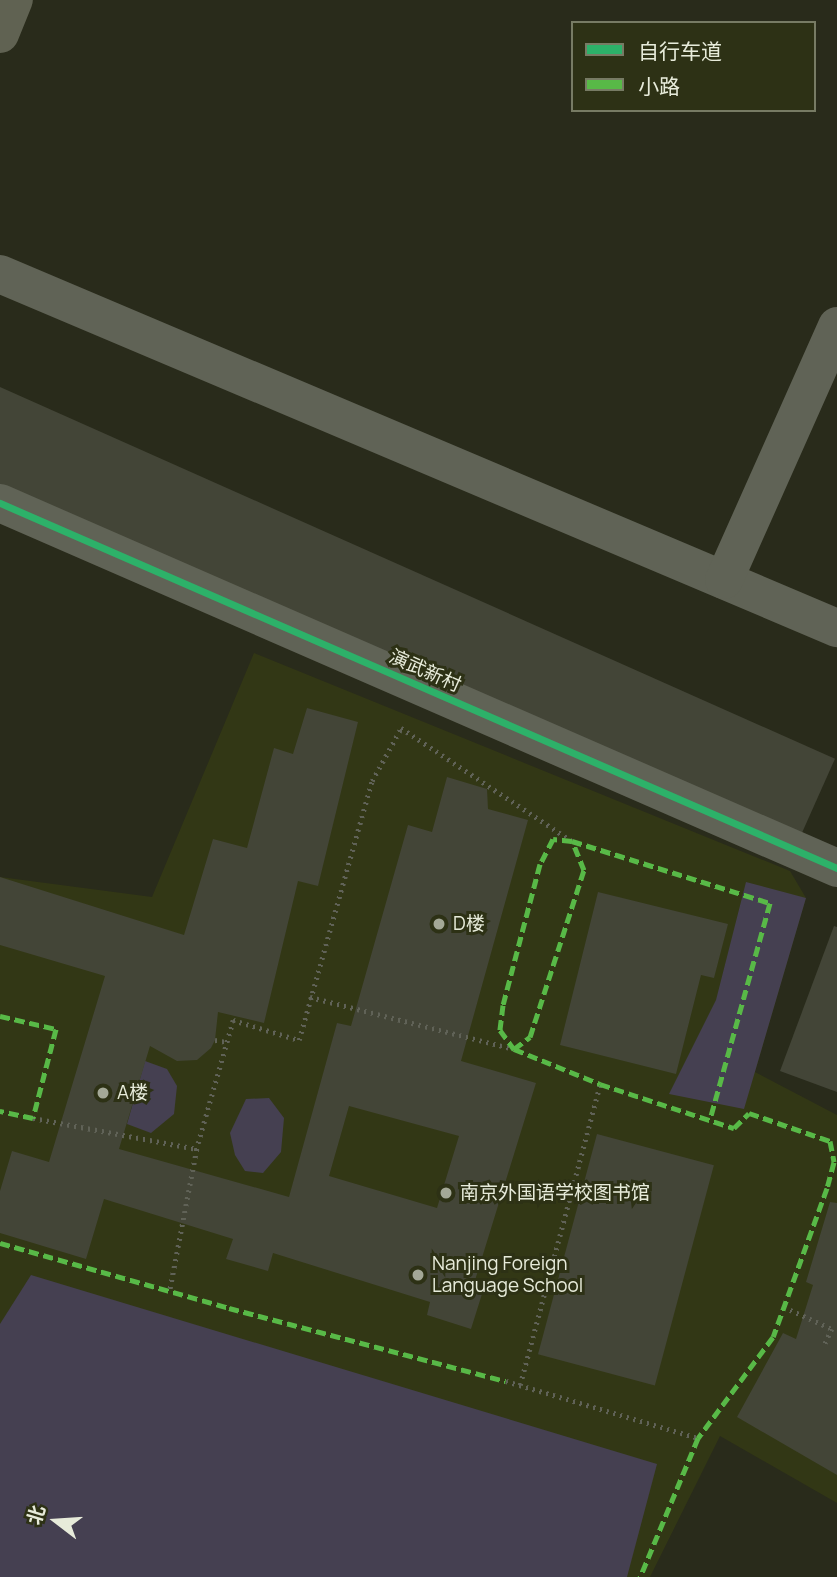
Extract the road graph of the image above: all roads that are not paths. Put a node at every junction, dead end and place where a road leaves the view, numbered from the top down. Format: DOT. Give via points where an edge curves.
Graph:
graph roads {
  1 [pos="14,0"];
  2 [pos="0,34"];
  3 [pos="0,274"];
  4 [pos="837,326"];
  5 [pos="0,503"];
  6 [pos="724,580"];
  7 [pos="837,628"];
  8 [pos="837,868"];
  1 -- 2 [label="main road"];
  3 -- 6 [label="street"];
  4 -- 6 [label="street"];
  5 -- 8 [label="street, 演武新村"];
  6 -- 7 [label="street"];
}
